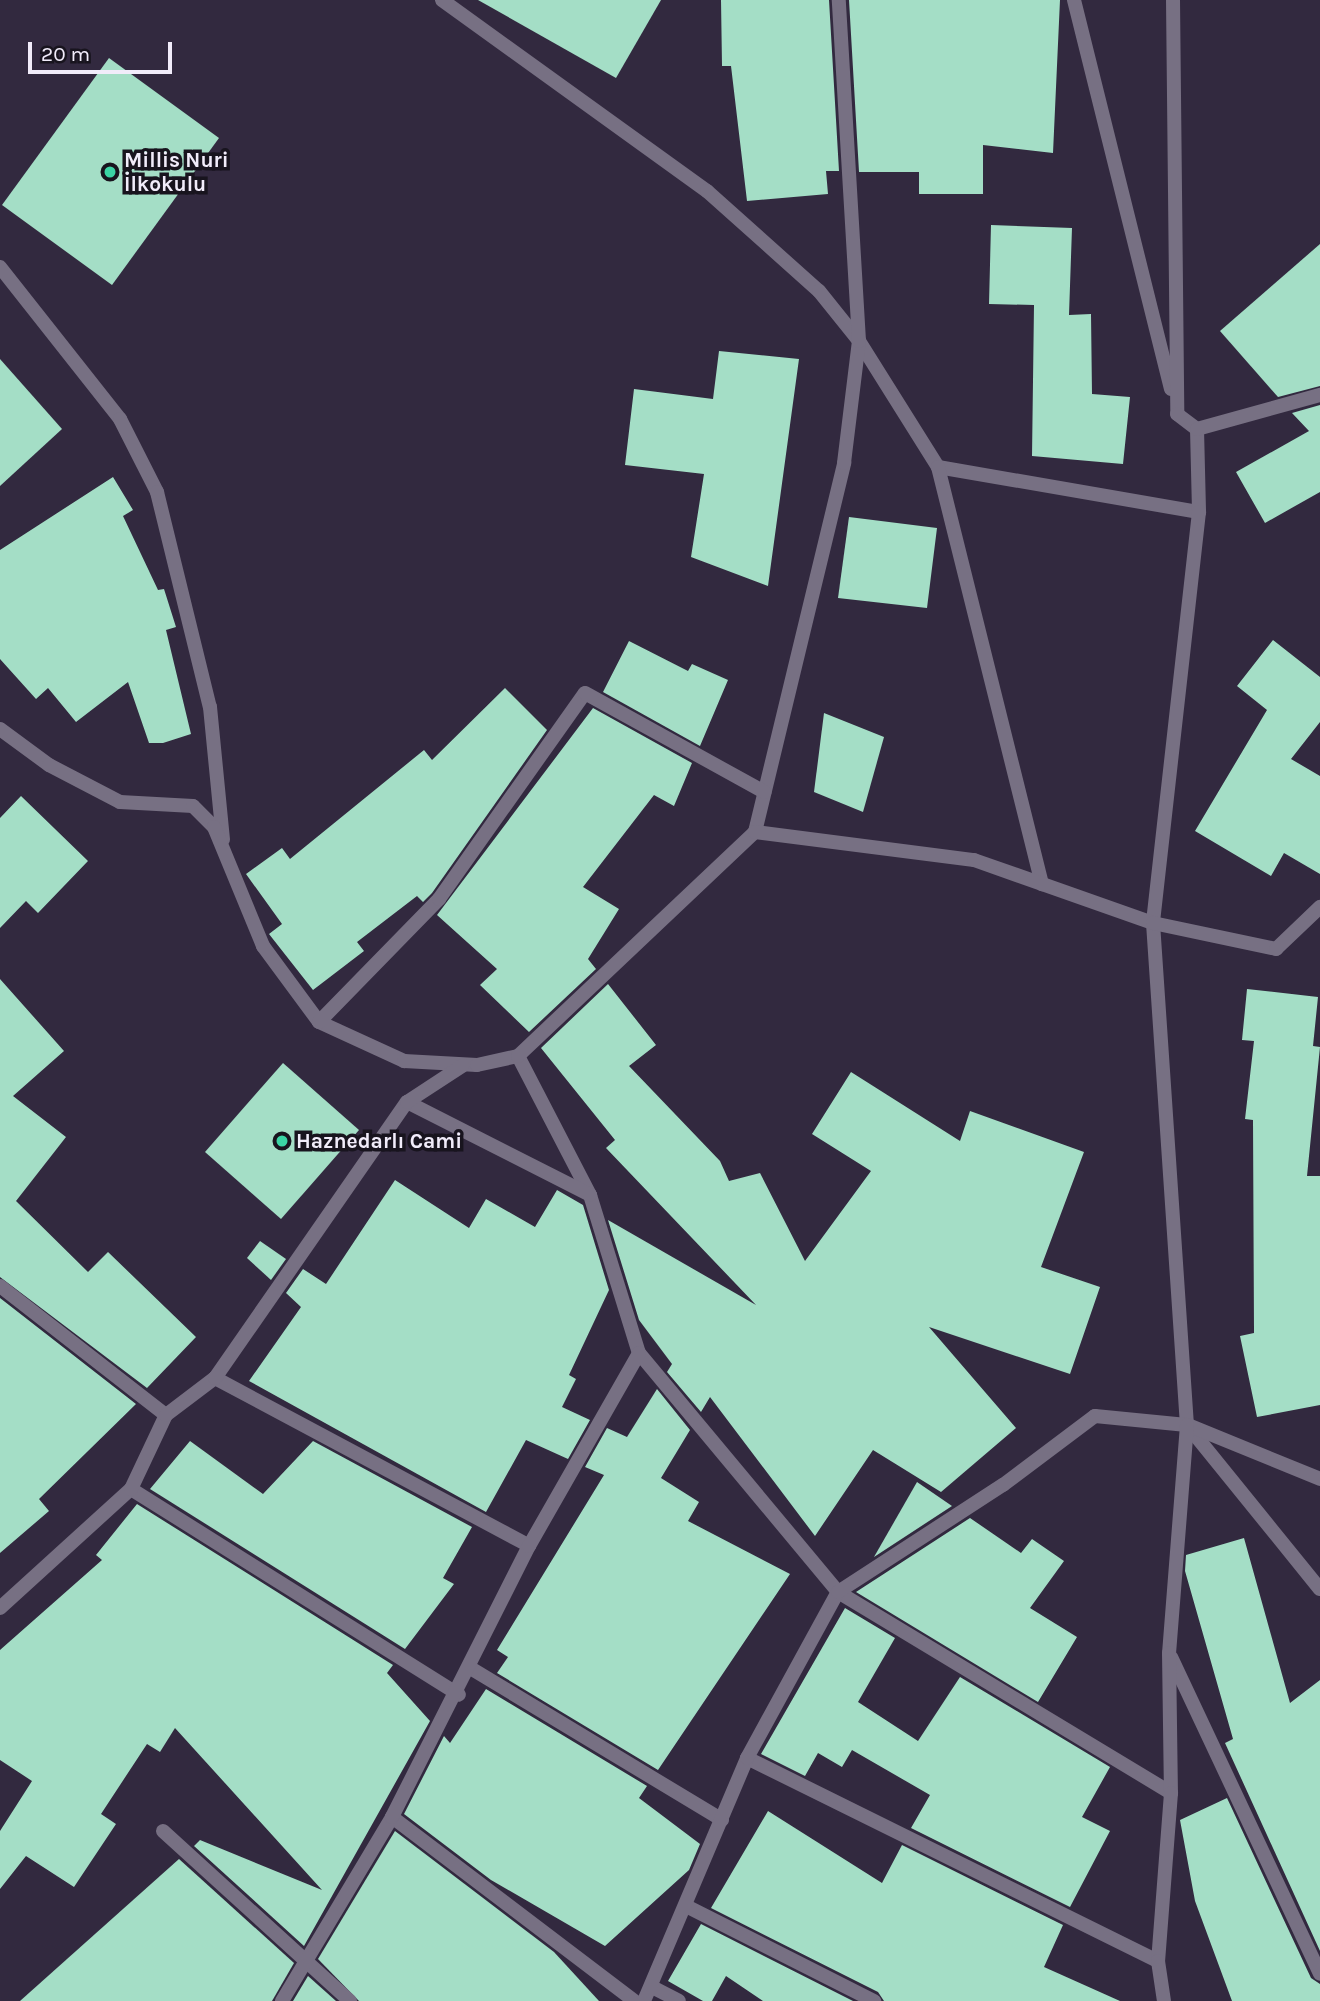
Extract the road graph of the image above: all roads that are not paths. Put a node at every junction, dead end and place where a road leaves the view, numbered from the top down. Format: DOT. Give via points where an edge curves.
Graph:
graph roads {
  1 [pos="442,0"];
  2 [pos="839,0"];
  3 [pos="1074,0"];
  4 [pos="1173,0"];
  5 [pos="0,267"];
  6 [pos="859,341"];
  7 [pos="1320,395"];
  8 [pos="1177,414"];
  9 [pos="1196,429"];
  10 [pos="938,467"];
  11 [pos="1199,512"];
  12 [pos="2,734"];
  13 [pos="764,792"];
  14 [pos="755,832"];
  15 [pos="225,855"];
  16 [pos="1042,884"];
  17 [pos="1320,907"];
  18 [pos="1153,923"];
  19 [pos="318,1022"];
  20 [pos="518,1056"];
  21 [pos="462,1066"];
  22 [pos="407,1102"];
  23 [pos="590,1195"];
  24 [pos="0,1286"];
  25 [pos="639,1353"];
  26 [pos="215,1378"];
  27 [pos="166,1415"];
  28 [pos="1187,1424"];
  29 [pos="1320,1479"];
  30 [pos="131,1489"];
  31 [pos="529,1546"];
  32 [pos="1320,1589"];
  33 [pos="838,1592"];
  34 [pos="0,1608"];
  35 [pos="1169,1653"];
  36 [pos="472,1669"];
  37 [pos="459,1695"];
  38 [pos="747,1758"];
  39 [pos="1171,1793"];
  40 [pos="392,1817"];
  41 [pos="722,1820"];
  42 [pos="163,1831"];
  43 [pos="686,1906"];
  44 [pos="307,1960"];
  45 [pos="1157,1961"];
  46 [pos="1320,1974"];
  47 [pos="652,1987"];
  48 [pos="282,2001"];
  49 [pos="349,2001"];
  50 [pos="634,2001"];
  51 [pos="644,2001"];
  52 [pos="679,2001"];
  53 [pos="874,2001"];
  54 [pos="1164,2001"];
  1 -- 6 [label="street" via="707,191 818,291"];
  2 -- 6 [label="street"];
  3 -- 8 [label="street"];
  4 -- 8 [label="street"];
  5 -- 15 [label="street" via="120,418 157,492 210,707"];
  6 -- 10 [label="street"];
  6 -- 13 [label="street" via="844,463"];
  7 -- 9 [label="street"];
  8 -- 9 [label="street"];
  9 -- 11 [label="street"];
  10 -- 11 [label="street"];
  10 -- 16 [label="street"];
  11 -- 18 [label="street"];
  12 -- 15 [label="street" via="120,802 193,806 214,827"];
  13 -- 14 [label="street"];
  13 -- 19 [label="street" via="585,692 439,899"];
  14 -- 16 [label="street" via="974,860"];
  14 -- 20 [label="street"];
  15 -- 19 [label="street" via="263,946"];
  16 -- 18 [label="street"];
  17 -- 18 [label="street" via="1276,949"];
  18 -- 28 [label="street"];
  19 -- 21 [label="street" via="404,1061"];
  20 -- 21 [label="street"];
  20 -- 23 [label="street"];
  21 -- 22 [label="street"];
  22 -- 23 [label="street"];
  22 -- 26 [label="street"];
  23 -- 25 [label="street"];
  24 -- 27 [label="street"];
  25 -- 31 [label="street"];
  25 -- 33 [label="street"];
  26 -- 27 [label="street"];
  26 -- 31 [label="street"];
  27 -- 30 [label="street"];
  28 -- 29 [label="street"];
  28 -- 32 [label="street"];
  28 -- 33 [label="street" via="1095,1416"];
  28 -- 35 [label="street"];
  30 -- 34 [label="street"];
  30 -- 37 [label="street"];
  31 -- 36 [label="street"];
  33 -- 38 [label="street"];
  33 -- 39 [label="street"];
  35 -- 39 [label="street"];
  35 -- 46 [label="street"];
  36 -- 37 [label="street"];
  36 -- 41 [label="street"];
  37 -- 40 [label="street"];
  38 -- 41 [label="street"];
  38 -- 45 [label="street"];
  39 -- 45 [label="street"];
  40 -- 44 [label="street"];
  40 -- 50 [label="street"];
  41 -- 43 [label="street"];
  42 -- 44 [label="street"];
  43 -- 47 [label="street"];
  43 -- 53 [label="street"];
  44 -- 48 [label="street"];
  44 -- 49 [label="street"];
  45 -- 54 [label="street"];
  47 -- 51 [label="street"];
  47 -- 52 [label="street"];
}
